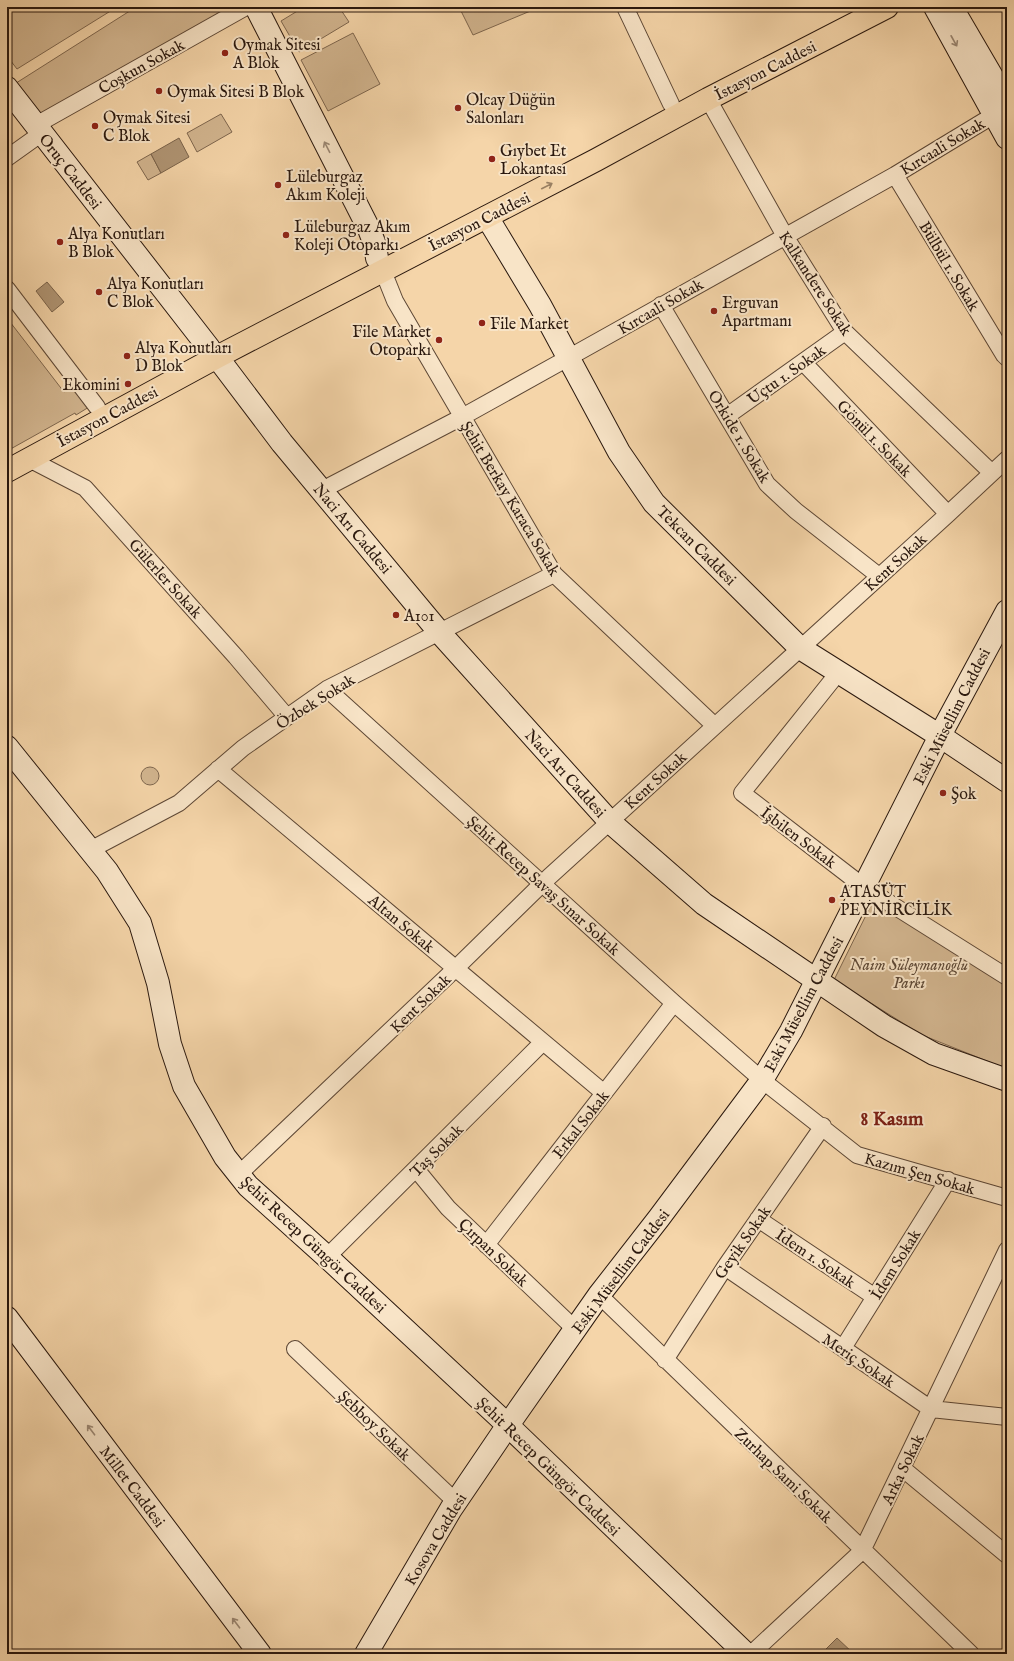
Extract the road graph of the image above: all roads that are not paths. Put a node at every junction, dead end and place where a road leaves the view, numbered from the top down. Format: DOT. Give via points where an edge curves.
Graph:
graph roads {
  1 [pos="246,7"];
  2 [pos="256,7"];
  3 [pos="625,7"];
  4 [pos="856,7"];
  5 [pos="887,7"];
  6 [pos="935,7"];
  7 [pos="951,7"];
  8 [pos="7,88"];
  9 [pos="708,99"];
  10 [pos="1003,108"];
  11 [pos="674,110"];
  12 [pos="39,129"];
  13 [pos="1007,138"];
  14 [pos="7,158"];
  15 [pos="895,174"];
  16 [pos="487,217"];
  17 [pos="785,236"];
  18 [pos="380,264"];
  19 [pos="7,289"];
  20 [pos="661,305"];
  21 [pos="845,332"];
  22 [pos="213,352"];
  23 [pos="568,358"];
  24 [pos="1007,358"];
  25 [pos="802,362"];
  26 [pos="96,407"];
  27 [pos="727,416"];
  28 [pos="462,417"];
  29 [pos="7,455"];
  30 [pos="29,459"];
  31 [pos="1007,459"];
  32 [pos="7,471"];
  33 [pos="992,473"];
  34 [pos="322,490"];
  35 [pos="948,514"];
  36 [pos="554,574"];
  37 [pos="879,576"];
  38 [pos="1007,611"];
  39 [pos="440,633"];
  40 [pos="800,648"];
  41 [pos="838,673"];
  42 [pos="328,689"];
  43 [pos="287,717"];
  44 [pos="715,726"];
  45 [pos="940,736"];
  46 [pos="7,747"];
  47 [pos="218,768"];
  48 [pos="1006,778"];
  49 [pos="610,822"];
  50 [pos="90,850"];
  51 [pos="543,883"];
  52 [pos="864,887"];
  53 [pos="455,969"];
  54 [pos="1007,977"];
  55 [pos="817,980"];
  56 [pos="674,1003"];
  57 [pos="543,1042"];
  58 [pos="762,1080"];
  59 [pos="1007,1080"];
  60 [pos="604,1093"];
  61 [pos="823,1126"];
  62 [pos="416,1170"];
  63 [pos="239,1174"];
  64 [pos="948,1180"];
  65 [pos="1007,1198"];
  66 [pos="758,1219"];
  67 [pos="486,1245"];
  68 [pos="1007,1250"];
  69 [pos="327,1257"];
  70 [pos="724,1267"];
  71 [pos="599,1295"];
  72 [pos="875,1297"];
  73 [pos="576,1330"];
  74 [pos="10,1334"];
  75 [pos="843,1348"];
  76 [pos="295,1349"];
  77 [pos="665,1360"];
  78 [pos="931,1409"];
  79 [pos="1007,1417"];
  80 [pos="508,1425"];
  81 [pos="902,1468"];
  82 [pos="456,1502"];
  83 [pos="862,1551"];
  84 [pos="1007,1555"];
  85 [pos="242,1654"];
  86 [pos="260,1654"];
  87 [pos="366,1654"];
  88 [pos="746,1654"];
  89 [pos="751,1654"];
  90 [pos="970,1654"];
  1 -- 12 [label="street, Coşkun Sokak"];
  18 -- 2 [label="street, one-way" via="368,229"];
  3 -- 11 [label="street"];
  4 -- 11 [label="main road, İstasyon Caddesi"];
  5 -- 9 [label="main road, İstasyon Caddesi"];
  6 -- 10 [label="street, one-way"];
  7 -- 10 [label="street"];
  8 -- 12 [label="street, Oruç Caddesi"];
  9 -- 11 [label="main road, İstasyon Caddesi"];
  9 -- 17 [label="street, Kalkandere Sokak"];
  10 -- 13 [label="street"];
  10 -- 15 [label="street, Kırcaali Sokak"];
  16 -- 11 [label="main road, İstasyon Caddesi, one-way"];
  11 -- 18 [label="main road, İstasyon Caddesi"];
  12 -- 14 [label="street, Coşkun Sokak"];
  12 -- 22 [label="street, Oruç Caddesi"];
  15 -- 17 [label="street, Kırcaali Sokak"];
  15 -- 24 [label="street, Bülbül 1. Sokak"];
  16 -- 18 [label="main road, İstasyon Caddesi"];
  16 -- 23 [label="street, Tekcan Caddesi" via="540,305"];
  17 -- 20 [label="street, Kırcaali Sokak"];
  17 -- 21 [label="street, Kalkandere Sokak"];
  18 -- 22 [label="main road, İstasyon Caddesi"];
  18 -- 28 [label="street, Şehit Berkay Karaca Sokak" via="395,301"];
  19 -- 26 [label="street"];
  20 -- 23 [label="street, Kırcaali Sokak"];
  20 -- 27 [label="street, Orkide 1. Sokak"];
  21 -- 25 [label="street, Uçtu 1. Sokak"];
  21 -- 33 [label="street, Kalkandere Sokak"];
  22 -- 26 [label="main road, İstasyon Caddesi"];
  22 -- 30 [label="main road, İstasyon Caddesi"];
  22 -- 34 [label="street, Naci Arı Caddesi" via="282,443"];
  23 -- 28 [label="street, Kırcaali Sokak"];
  23 -- 40 [label="street, Tekcan Caddesi" via="619,452 654,503"];
  25 -- 27 [label="street, Uçtu 1. Sokak"];
  25 -- 35 [label="street, Gönül 1. Sokak"];
  26 -- 29 [label="main road, İstasyon Caddesi"];
  27 -- 37 [label="street, Orkide 1. Sokak" via="767,484 796,511"];
  28 -- 34 [label="street, Kırcaali Sokak"];
  28 -- 36 [label="street, Şehit Berkay Karaca Sokak"];
  30 -- 32 [label="main road, İstasyon Caddesi"];
  30 -- 43 [label="street, Gülerler Sokak" via="85,488"];
  31 -- 33 [label="street, Kent Sokak"];
  33 -- 35 [label="street, Kent Sokak"];
  34 -- 39 [label="street, Naci Arı Caddesi"];
  35 -- 37 [label="street, Kent Sokak"];
  36 -- 39 [label="street, Özbek Sokak"];
  36 -- 44 [label="street, Şehit Berkay Karaca Sokak"];
  37 -- 40 [label="street, Kent Sokak"];
  38 -- 45 [label="street, Eski Müsellim Caddesi"];
  39 -- 42 [label="street, Özbek Sokak"];
  39 -- 49 [label="street, Naci Arı Caddesi"];
  40 -- 41 [label="street, Tekcan Caddesi"];
  40 -- 44 [label="street, Kent Sokak"];
  41 -- 45 [label="street, Tekcan Caddesi"];
  41 -- 52 [label="street, İşbilen Sokak" via="742,794"];
  42 -- 43 [label="street, Özbek Sokak"];
  42 -- 51 [label="street, Şehit Recep Savaş Sınar Sokak"];
  43 -- 47 [label="street, Özbek Sokak"];
  44 -- 49 [label="street, Kent Sokak"];
  45 -- 48 [label="street, Tekcan Caddesi"];
  45 -- 52 [label="street, Eski Müsellim Caddesi"];
  46 -- 50 [label="street, Şehit Recep Güngör Caddesi"];
  47 -- 50 [label="street, Özbek Sokak" via="179,803"];
  47 -- 53 [label="street, Altan Sokak"];
  49 -- 51 [label="street, Kent Sokak"];
  49 -- 55 [label="street, Naci Arı Caddesi" via="704,904"];
  50 -- 63 [label="street, Şehit Recep Güngör Caddesi" via="107,871 140,923 158,983 170,1044 184,1086 225,1157"];
  51 -- 53 [label="street, Kent Sokak"];
  51 -- 56 [label="street, Şehit Recep Savaş Sınar Sokak"];
  52 -- 54 [label="street, İşbilen Sokak"];
  52 -- 55 [label="street, Eski Müsellim Caddesi"];
  53 -- 57 [label="street, Altan Sokak"];
  53 -- 63 [label="street, Kent Sokak"];
  55 -- 58 [label="street, Eski Müsellim Caddesi"];
  55 -- 59 [label="street, Naci Arı Caddesi" via="884,1026 934,1054"];
  56 -- 58 [label="street, Şehit Recep Savaş Sınar Sokak"];
  56 -- 60 [label="street, Erkal Sokak"];
  57 -- 60 [label="street, Altan Sokak"];
  57 -- 62 [label="street, Taş Sokak"];
  58 -- 61 [label="street, Kazım Şen Sokak"];
  58 -- 71 [label="street, Eski Müsellim Caddesi"];
  60 -- 67 [label="street, Erkal Sokak"];
  61 -- 64 [label="street, Kazım Şen Sokak" via="858,1155"];
  61 -- 66 [label="street, Geyik Sokak"];
  62 -- 67 [label="street, Çırpan Sokak" via="448,1208"];
  62 -- 69 [label="street, Taş Sokak"];
  63 -- 69 [label="street, Şehit Recep Güngör Caddesi" via="248,1186"];
  64 -- 65 [label="street, Kazım Şen Sokak"];
  64 -- 72 [label="street, İdem Sokak"];
  66 -- 70 [label="street, Geyik Sokak"];
  66 -- 72 [label="street, İdem 1. Sokak"];
  67 -- 73 [label="street, Çırpan Sokak"];
  68 -- 78 [label="street, Arka Sokak"];
  69 -- 80 [label="street, Şehit Recep Güngör Caddesi"];
  70 -- 75 [label="street, Meriç Sokak"];
  70 -- 77 [label="street, Geyik Sokak"];
  71 -- 73 [label="street, Eski Müsellim Caddesi"];
  71 -- 77 [label="street, Zurhap Sami Sokak"];
  72 -- 75 [label="street, İdem Sokak"];
  73 -- 80 [label="street, Eski Müsellim Caddesi"];
  74 -- 85 [label="street, Millet Caddesi"];
  86 -- 74 [label="street, Millet Caddesi, one-way"];
  75 -- 78 [label="street, Meriç Sokak"];
  76 -- 82 [label="street, Şebboy Sokak"];
  77 -- 83 [label="street, Zurhap Sami Sokak"];
  78 -- 79 [label="street, Meriç Sokak"];
  78 -- 81 [label="street, Arka Sokak"];
  80 -- 82 [label="street, Kosova Caddesi"];
  80 -- 88 [label="street, Şehit Recep Güngör Caddesi"];
  81 -- 83 [label="street, Arka Sokak"];
  81 -- 84 [label="street"];
  82 -- 87 [label="street, Kosova Caddesi"];
  83 -- 89 [label="street, Arka Sokak"];
  83 -- 90 [label="street, Zurhap Sami Sokak"];
}
